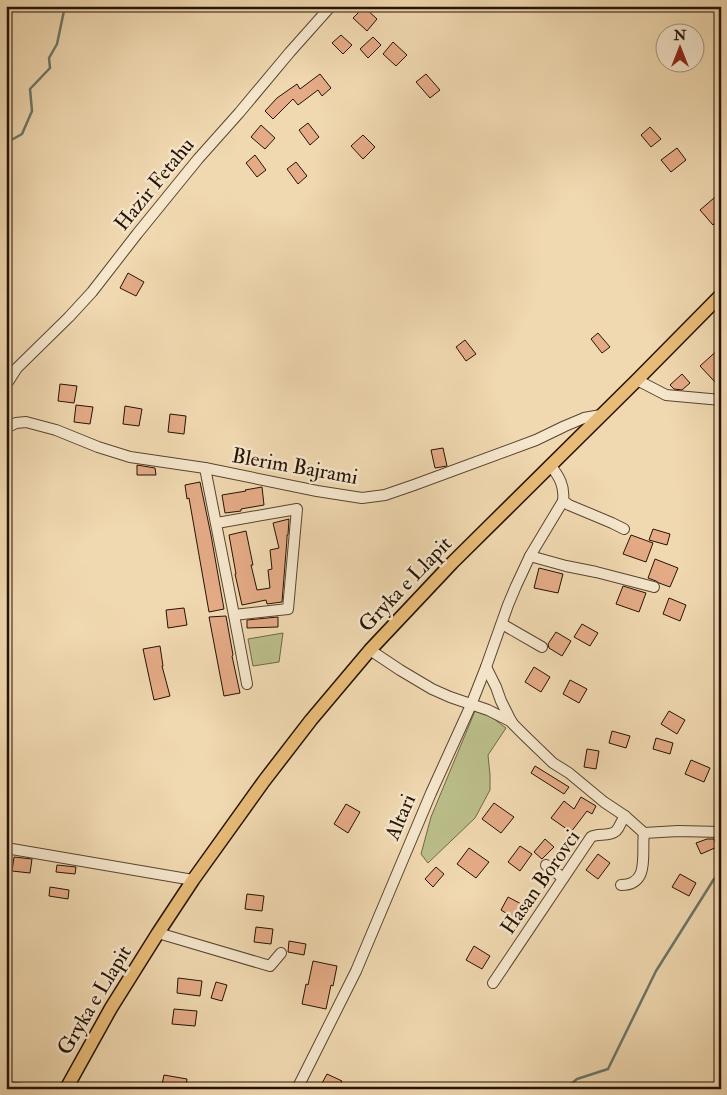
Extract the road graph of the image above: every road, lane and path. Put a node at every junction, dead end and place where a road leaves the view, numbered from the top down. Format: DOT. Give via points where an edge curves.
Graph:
graph roads {
  1 [pos="331,6"];
  2 [pos="721,295"];
  3 [pos="637,380"];
  4 [pos="6,385"];
  5 [pos="721,400"];
  6 [pos="601,415"];
  7 [pos="6,428"];
  8 [pos="550,465"];
  9 [pos="205,468"];
  10 [pos="563,501"];
  11 [pos="217,523"];
  12 [pos="624,529"];
  13 [pos="530,556"];
  14 [pos="654,587"];
  15 [pos="234,615"];
  16 [pos="502,624"];
  17 [pos="542,647"];
  18 [pos="370,650"];
  19 [pos="486,668"];
  20 [pos="247,684"];
  21 [pos="471,705"];
  22 [pos="512,723"];
  23 [pos="624,816"];
  24 [pos="721,832"];
  25 [pos="644,833"];
  26 [pos="6,848"];
  27 [pos="546,865"];
  28 [pos="563,878"];
  29 [pos="193,880"];
  30 [pos="622,885"];
  31 [pos="158,934"];
  32 [pos="281,952"];
  33 [pos="493,983"];
  34 [pos="6,1087"];
  35 [pos="67,1088"];
  36 [pos="25,1089"];
  37 [pos="297,1089"];
  1 -- 4 [label="street, Hazir Fetahu" via="198,159 92,292 17,368"];
  2 -- 3 [label="main road, Gryka e Llapit"];
  3 -- 5 [label="street" via="666,395"];
  3 -- 6 [label="main road, Gryka e Llapit"];
  6 -- 8 [label="main road, Gryka e Llapit"];
  6 -- 9 [label="street, Blerim Bajrami" via="584,418 497,455 375,497 348,496"];
  7 -- 9 [label="street, Blerim Bajrami" via="26,422 130,457"];
  8 -- 10 [label="street" via="562,483"];
  8 -- 18 [label="main road, Gryka e Llapit"];
  9 -- 11 [label="street"];
  10 -- 12 [label="street"];
  10 -- 13 [label="street, Altari"];
  11 -- 15 [label="street"];
  11 -- 15 [label="street" via="296,509 288,609"];
  13 -- 14 [label="street"];
  13 -- 16 [label="street, Altari"];
  15 -- 20 [label="street"];
  16 -- 17 [label="street"];
  16 -- 19 [label="street, Altari"];
  18 -- 21 [label="street" via="432,689"];
  18 -- 29 [label="main road, Gryka e Llapit" via="305,728"];
  19 -- 21 [label="street, Altari"];
  19 -- 22 [label="street"];
  21 -- 22 [label="street"];
  21 -- 37 [label="street, Altari" via="356,971"];
  22 -- 23 [label="street" via="553,763"];
  23 -- 25 [label="street"];
  23 -- 28 [label="street, Hasan Borovci" via="613,833 591,838"];
  24 -- 25 [label="street"];
  25 -- 30 [label="street" via="644,862 639,878 634,883"];
  26 -- 29 [label="street"];
  27 -- 28 [label="street"];
  28 -- 33 [label="street, Hasan Borovci"];
  29 -- 31 [label="main road, Gryka e Llapit"];
  31 -- 32 [label="street, Gryka e Llapit" via="270,966"];
  31 -- 35 [label="main road, Gryka e Llapit"];
  34 -- 36 [label="street"];
}
